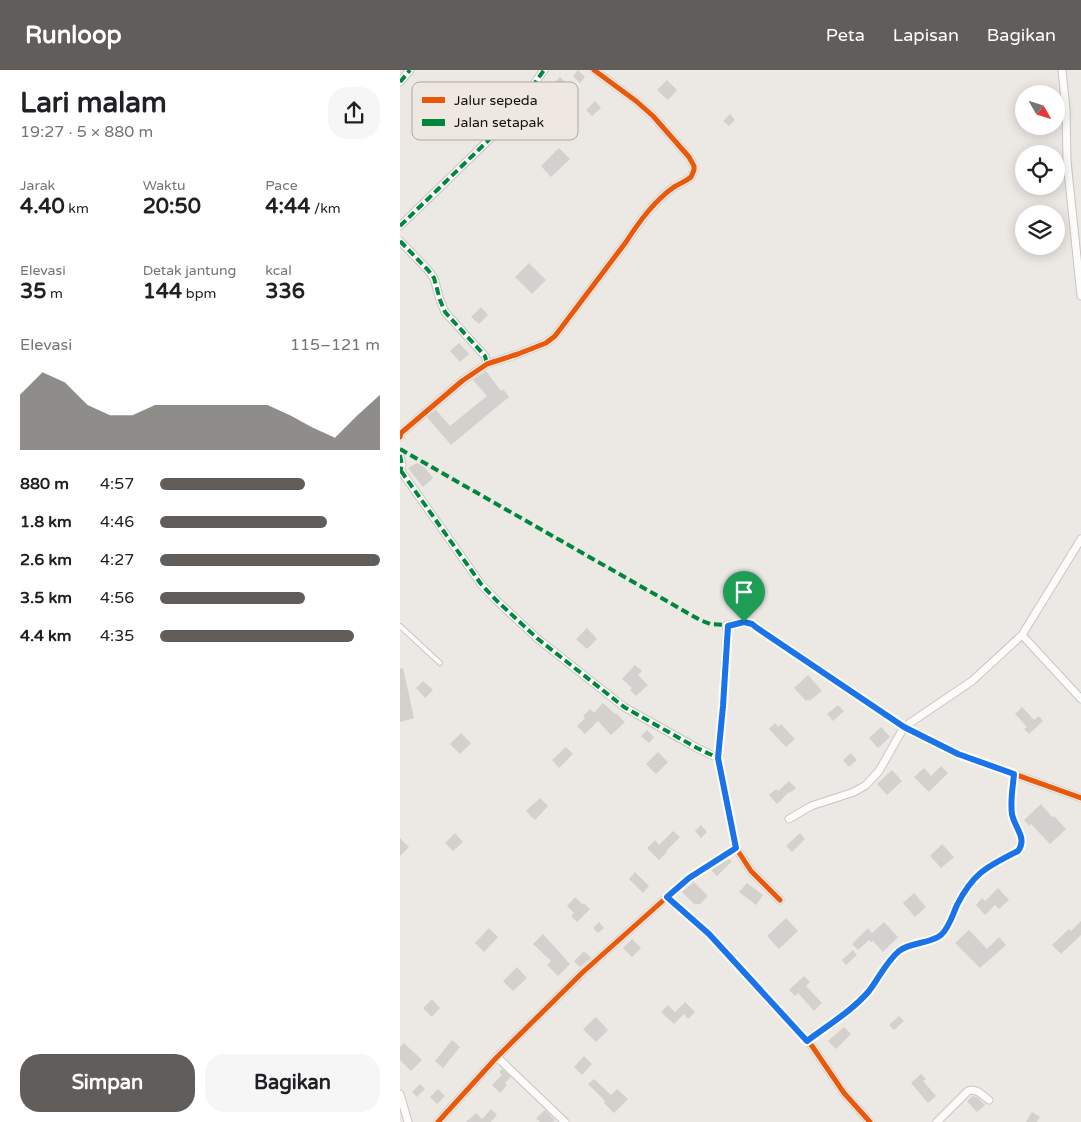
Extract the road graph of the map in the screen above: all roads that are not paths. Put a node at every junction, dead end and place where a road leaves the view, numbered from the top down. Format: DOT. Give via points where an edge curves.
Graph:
graph roads {
  1 [pos="410,70"];
  2 [pos="544,70"];
  3 [pos="594,70"];
  4 [pos="1062,70"];
  5 [pos="400,82"];
  6 [pos="536,82"];
  7 [pos="489,140"];
  8 [pos="400,226"];
  9 [pos="400,241"];
  10 [pos="1081,296"];
  11 [pos="487,364"];
  12 [pos="400,437"];
  13 [pos="400,455"];
  14 [pos="400,472"];
  15 [pos="1081,539"];
  16 [pos="400,626"];
  17 [pos="1022,636"];
  18 [pos="440,663"];
  19 [pos="1081,699"];
  20 [pos="904,727"];
  21 [pos="718,758"];
  22 [pos="1014,774"];
  23 [pos="1081,798"];
  24 [pos="789,819"];
  25 [pos="736,848"];
  26 [pos="667,897"];
  27 [pos="780,900"];
  28 [pos="807,1041"];
  29 [pos="498,1057"];
  30 [pos="400,1094"];
  31 [pos="988,1100"];
  32 [pos="408,1122"];
  33 [pos="438,1122"];
  34 [pos="565,1122"];
  35 [pos="870,1122"];
  36 [pos="937,1122"];
  1 -- 5 [label="street"];
  2 -- 6 [label="street"];
  3 -- 11 [label="street" via="653,116 689,157 694,166 693,175 674,187 637,225 556,336 546,343"];
  4 -- 10 [label="street" via="1067,161"];
  7 -- 8 [label="street"];
  9 -- 11 [label="street" via="434,278 445,312 484,356"];
  11 -- 12 [label="street" via="462,381"];
  13 -- 14 [label="street"];
  14 -- 21 [label="street" via="481,584 538,639 624,707"];
  15 -- 17 [label="street"];
  16 -- 18 [label="lane"];
  17 -- 19 [label="street"];
  17 -- 20 [label="street" via="972,681"];
  20 -- 21 [label="street" via="752,624 744,622 728,626"];
  20 -- 22 [label="street" via="958,754"];
  20 -- 24 [label="street" via="879,771 866,785 811,806"];
  21 -- 25 [label="street"];
  22 -- 23 [label="street"];
  22 -- 28 [label="street" via="1012,812 1022,842 1018,851 991,864 974,879 940,936 900,950 862,998"];
  25 -- 26 [label="street" via="689,878"];
  25 -- 27 [label="street" via="751,871"];
  26 -- 28 [label="street" via="709,934"];
  26 -- 29 [label="street" via="582,972"];
  28 -- 35 [label="street" via="844,1093"];
  29 -- 33 [label="street"];
  29 -- 34 [label="street"];
  30 -- 32 [label="street"];
  31 -- 36 [label="street" via="972,1089"];
}
